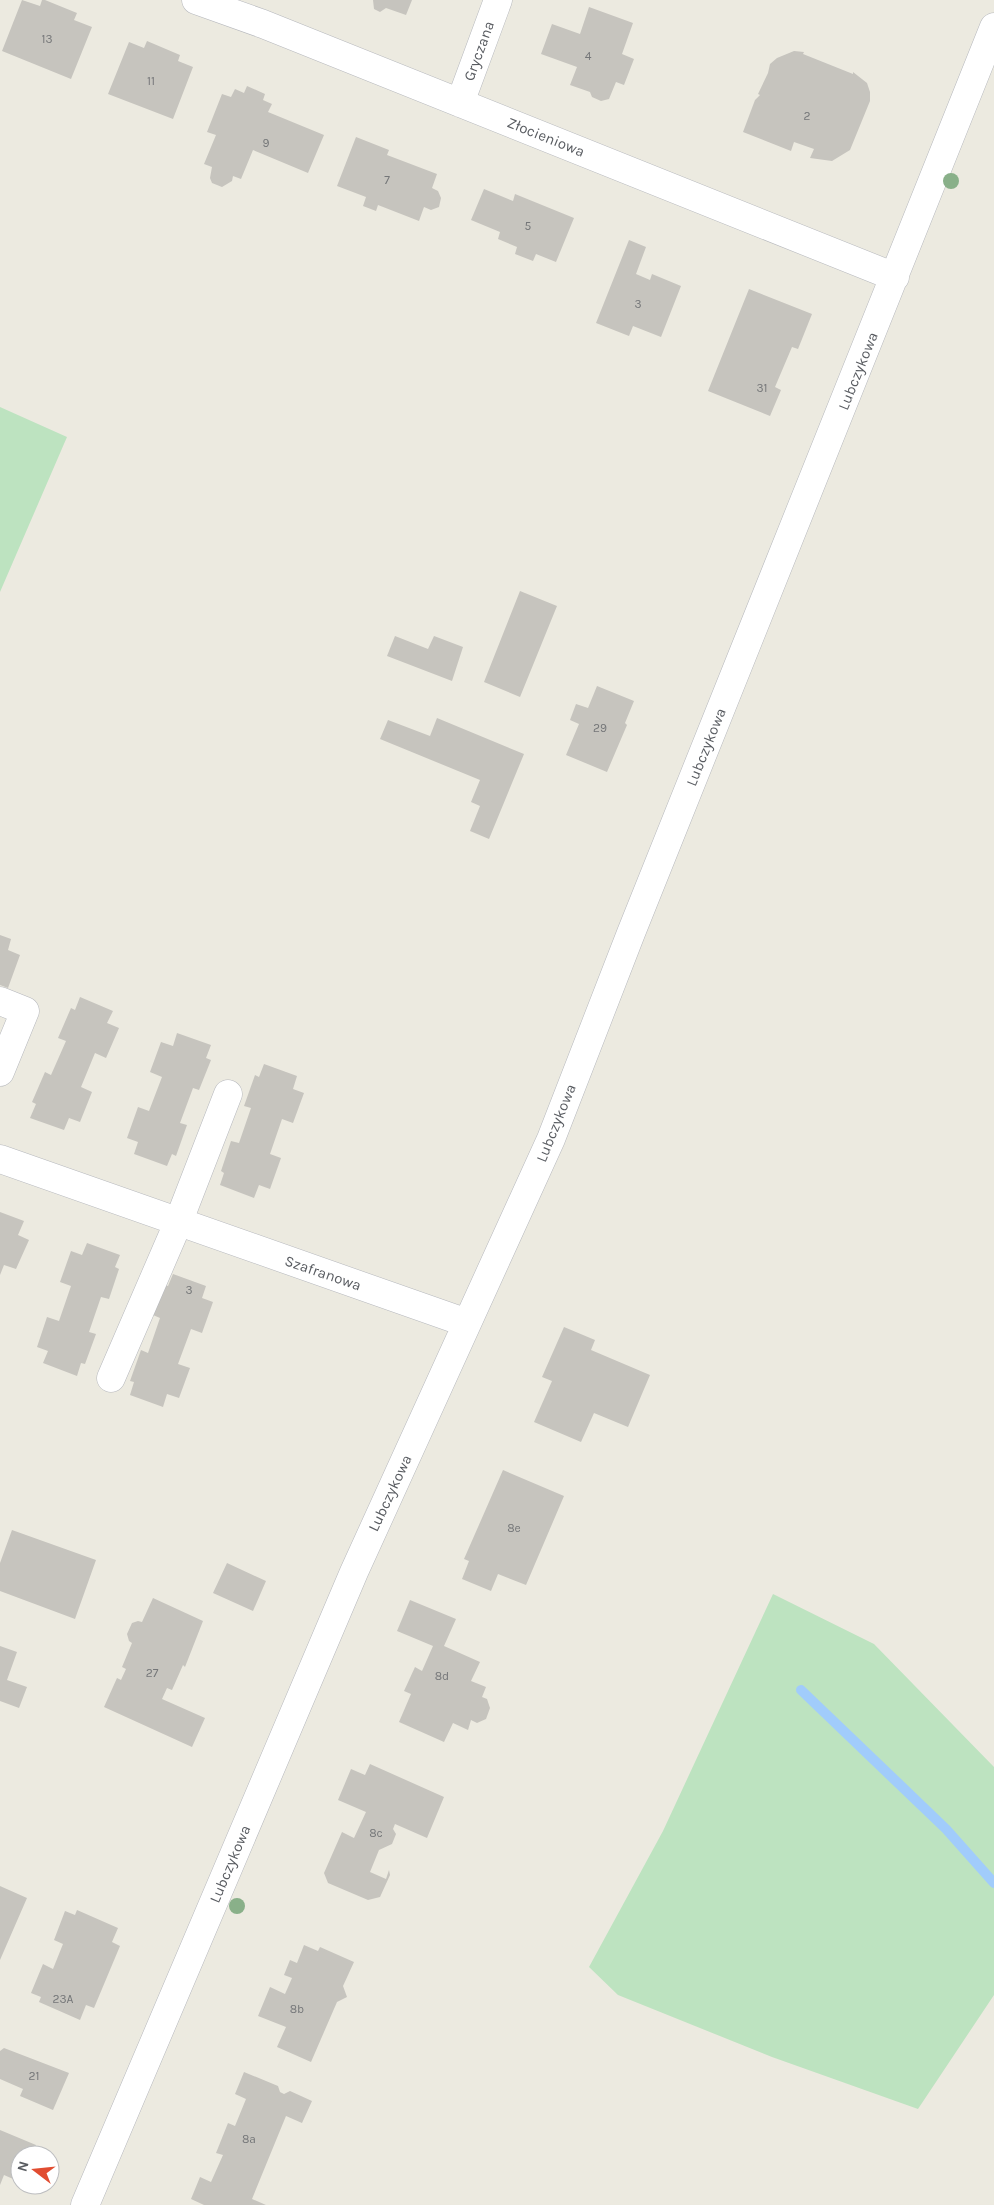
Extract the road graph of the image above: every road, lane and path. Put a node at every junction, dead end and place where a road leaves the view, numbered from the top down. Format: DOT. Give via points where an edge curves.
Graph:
graph roads {
  1 [pos="196,0"];
  2 [pos="498,0"];
  3 [pos="994,27"];
  4 [pos="460,103"];
  5 [pos="895,278"];
  6 [pos="0,1002"];
  7 [pos="0,1072"];
  8 [pos="228,1094"];
  9 [pos="0,1159"];
  10 [pos="178,1223"];
  11 [pos="468,1323"];
  12 [pos="111,1378"];
  13 [pos="85,2205"];
  1 -- 4 [label="street, Złocieniowa"];
  2 -- 4 [label="street, Gryczana"];
  3 -- 5 [label="street, Lubczykowa"];
  4 -- 5 [label="street, Złocieniowa"];
  5 -- 11 [label="street, Lubczykowa" via="551,1139"];
  6 -- 7 [label="street" via="25,1011"];
  8 -- 10 [label="street"];
  9 -- 10 [label="street, Szafranowa"];
  10 -- 11 [label="street, Szafranowa"];
  10 -- 12 [label="street"];
  11 -- 13 [label="street, Lubczykowa" via="354,1572"];
}
